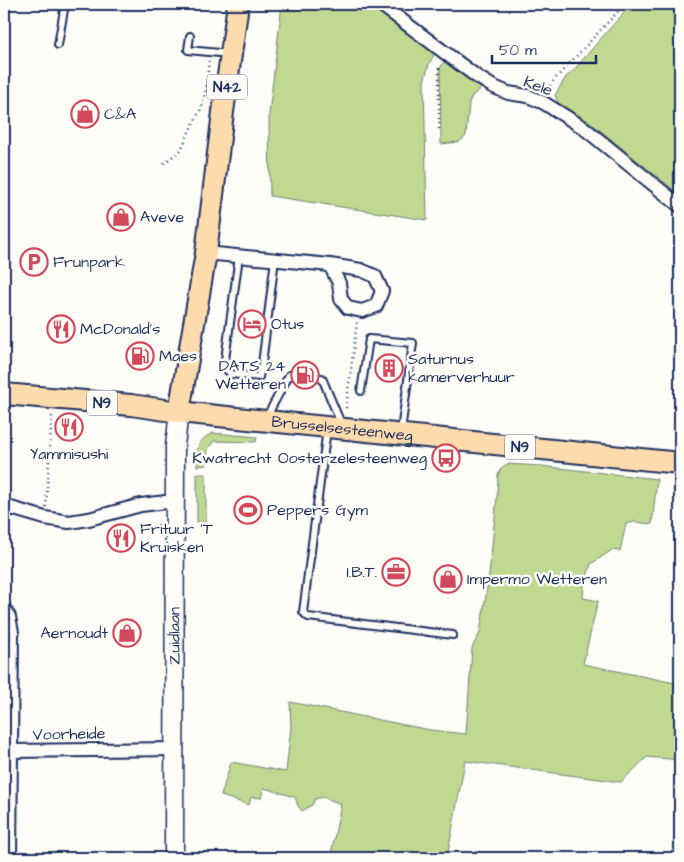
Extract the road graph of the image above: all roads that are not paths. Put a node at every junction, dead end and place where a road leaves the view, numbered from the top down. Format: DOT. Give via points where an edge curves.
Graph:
graph roads {
  1 [pos="65,4"];
  2 [pos="238,4"];
  3 [pos="380,4"];
  4 [pos="190,36"];
  5 [pos="58,45"];
  6 [pos="231,54"];
  7 [pos="680,206"];
  8 [pos="206,252"];
  9 [pos="239,256"];
  10 [pos="275,259"];
  11 [pos="330,265"];
  12 [pos="361,391"];
  13 [pos="4,394"];
  14 [pos="179,412"];
  15 [pos="265,421"];
  16 [pos="335,429"];
  17 [pos="400,435"];
  18 [pos="680,463"];
  19 [pos="174,501"];
  20 [pos="4,506"];
  21 [pos="4,608"];
  22 [pos="453,635"];
  23 [pos="175,749"];
  24 [pos="11,751"];
  25 [pos="7,802"];
  26 [pos="10,858"];
  27 [pos="174,858"];
  1 -- 5 [label="lane"];
  2 -- 6 [label="main road, N42"];
  3 -- 7 [label="street, Kele" via="492,86 544,103 584,128"];
  4 -- 6 [label="lane" via="188,50"];
  6 -- 8 [label="main road, N42"];
  8 -- 9 [label="street"];
  8 -- 14 [label="main road, N42"];
  9 -- 10 [label="street"];
  9 -- 10 [label="lane" via="224,367 230,374 259,377"];
  10 -- 11 [label="street"];
  11 -- 11 [label="street" via="361,270 374,276 382,291 376,306 362,311 348,308"];
  12 -- 17 [label="lane" via="369,339 413,343"];
  13 -- 14 [label="main road, Brusselsesteenweg / N9"];
  14 -- 15 [label="main road, Brusselsesteenweg / N9"];
  14 -- 19 [label="main road, Zuidlaan" via="174,446"];
  15 -- 16 [label="main road, Brusselsesteenweg / N9"];
  15 -- 16 [label="lane" via="289,375 322,378"];
  16 -- 17 [label="main road, Brusselsesteenweg / N9"];
  16 -- 22 [label="lane" via="303,612 308,617"];
  17 -- 18 [label="main road, Brusselsesteenweg / N9"];
  19 -- 20 [label="street" via="142,504 69,522"];
  19 -- 23 [label="main road, Zuidlaan"];
  21 -- 24 [label="street" via="10,617 12,632"];
  23 -- 24 [label="street, Voorheide"];
  23 -- 27 [label="main road, Zuidlaan"];
  24 -- 25 [label="street, Voorheide"];
  25 -- 26 [label="street, Voorheide"];
}
